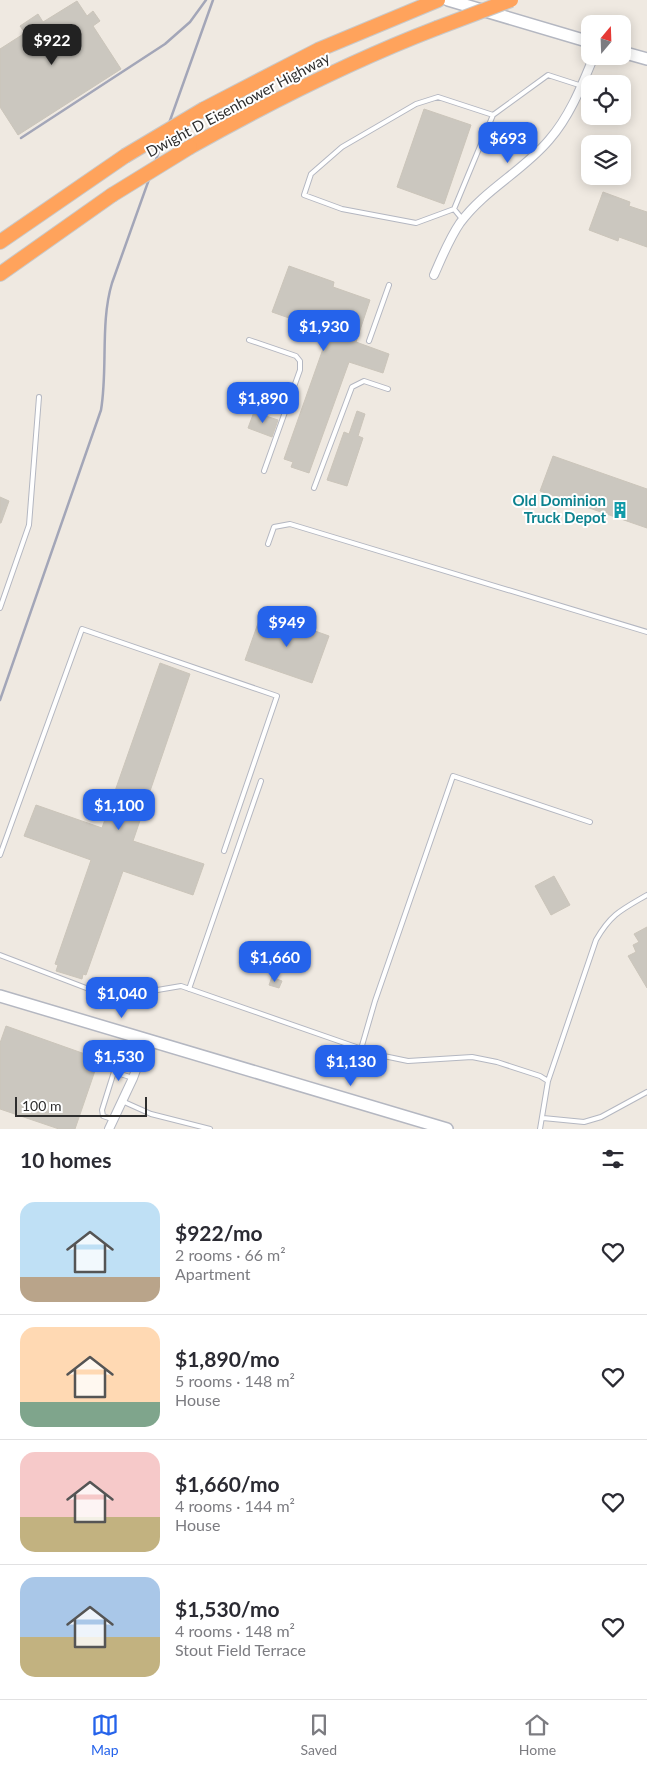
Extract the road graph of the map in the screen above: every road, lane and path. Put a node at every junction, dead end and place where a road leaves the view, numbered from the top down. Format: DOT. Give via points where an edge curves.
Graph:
graph roads {
  1 [pos="438,0"];
  2 [pos="448,0"];
  3 [pos="511,0"];
  4 [pos="581,39"];
  5 [pos="631,55"];
  6 [pos="647,59"];
  7 [pos="581,86"];
  8 [pos="581,88"];
  9 [pos="493,115"];
  10 [pos="454,209"];
  11 [pos="463,220"];
  12 [pos="0,242"];
  13 [pos="0,274"];
  14 [pos="434,275"];
  15 [pos="389,285"];
  16 [pos="249,340"];
  17 [pos="369,341"];
  18 [pos="388,389"];
  19 [pos="232,391"];
  20 [pos="39,397"];
  21 [pos="285,410"];
  22 [pos="264,471"];
  23 [pos="314,488"];
  24 [pos="268,544"];
  25 [pos="0,608"];
  26 [pos="647,632"];
  27 [pos="261,781"];
  28 [pos="590,822"];
  29 [pos="224,851"];
  30 [pos="0,855"];
  31 [pos="647,895"];
  32 [pos="0,956"];
  33 [pos="189,989"];
  34 [pos="0,996"];
  35 [pos="147,1040"];
  36 [pos="361,1049"];
  37 [pos="118,1059"];
  38 [pos="114,1072"];
  39 [pos="133,1078"];
  40 [pos="548,1081"];
  41 [pos="647,1092"];
  42 [pos="122,1101"];
  43 [pos="543,1118"];
  44 [pos="112,1119"];
  45 [pos="109,1129"];
  46 [pos="210,1129"];
  47 [pos="447,1129"];
  48 [pos="540,1129"];
  1 -- 12 [label="highway, Dwight D Eisenhower Highway, bridge" via="318,50 204,109 126,156"];
  2 -- 4 [label="street"];
  3 -- 13 [label="highway, Dwight D Eisenhower Highway, bridge" via="368,55 190,147 112,195"];
  5 -- 6 [label="street"];
  7 -- 9 [label="lane" via="548,75"];
  8 -- 11 [label="street" via="549,141"];
  9 -- 10 [label="lane"];
  9 -- 10 [label="lane" via="438,97 416,104 342,147 312,174 304,195 342,209 416,223"];
  10 -- 11 [label="lane"];
  11 -- 14 [label="street"];
  15 -- 17 [label="lane"];
  16 -- 21 [label="lane" via="296,356 300,361 300,370"];
  18 -- 23 [label="lane" via="364,381 352,387"];
  19 -- 21 [label="lane"];
  20 -- 25 [label="lane" via="29,525"];
  21 -- 22 [label="lane"];
  24 -- 26 [label="lane" via="274,527 290,524"];
  27 -- 33 [label="lane"];
  28 -- 36 [label="lane" via="453,776"];
  29 -- 30 [label="lane" via="277,696 82,629"];
  31 -- 40 [label="lane" via="607,921 596,940"];
  32 -- 33 [label="lane" via="116,995 180,986"];
  33 -- 36 [label="lane"];
  34 -- 35 [label="street"];
  35 -- 39 [label="street"];
  35 -- 47 [label="street"];
  36 -- 40 [label="lane" via="408,1061 472,1057 497,1062"];
  37 -- 38 [label="lane"];
  38 -- 39 [label="lane"];
  38 -- 44 [label="lane" via="102,1110 103,1116"];
  39 -- 42 [label="street"];
  40 -- 43 [label="lane"];
  41 -- 43 [label="lane" via="601,1117 584,1122"];
  42 -- 44 [label="street"];
  42 -- 46 [label="lane" via="151,1114"];
  43 -- 48 [label="lane"];
  44 -- 45 [label="street"];
}
